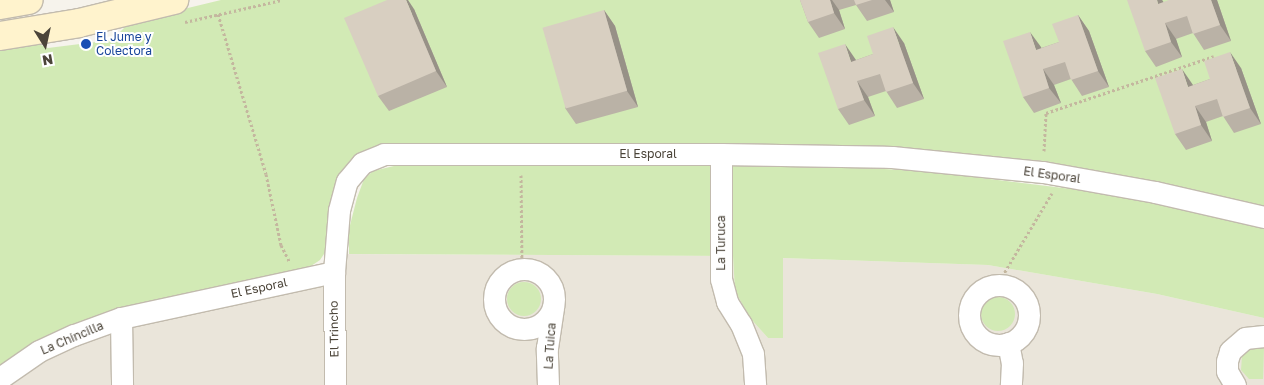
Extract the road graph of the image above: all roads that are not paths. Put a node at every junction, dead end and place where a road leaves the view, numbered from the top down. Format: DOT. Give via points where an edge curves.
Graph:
graph roads {
  1 [pos="29,0"];
  2 [pos="0,5"];
  3 [pos="178,11"];
  4 [pos="0,36"];
  5 [pos="721,154"];
  6 [pos="1264,217"];
  7 [pos="334,272"];
  8 [pos="553,307"];
  9 [pos="121,318"];
  10 [pos="524,329"];
  11 [pos="1264,336"];
  12 [pos="1008,343"];
  13 [pos="547,348"];
  14 [pos="0,378"];
  15 [pos="122,385"];
  16 [pos="335,385"];
  17 [pos="548,385"];
  18 [pos="754,385"];
  19 [pos="1011,385"];
  20 [pos="1235,385"];
  1 -- 2 [label="main road"];
  3 -- 4 [label="main road"];
  5 -- 6 [label="street, El Esporal" via="892,157 1053,174 1155,192"];
  5 -- 7 [label="street, El Esporal" via="384,154 362,163 348,181 340,210"];
  5 -- 18 [label="street, La Turuca" via="721,279 727,302 741,324 753,354"];
  7 -- 9 [label="street, El Esporal"];
  7 -- 16 [label="street, El Trincho"];
  8 -- 10 [label="street, La Tuica" via="542,323"];
  8 -- 10 [label="street, La Tuica" via="554,298 548,280 540,274 522,269 504,277 494,295 498,314 505,322"];
  8 -- 13 [label="street, La Tuica"];
  9 -- 14 [label="street, La Chincilla" via="39,351"];
  9 -- 15 [label="street"];
  10 -- 13 [label="street"];
  11 -- 20 [label="street" via="1245,338 1230,351 1227,371"];
  12 -- 12 [label="street" via="988,343 973,330 969,321 972,301 987,287 997,285 1015,290 1027,304 1027,323 1023,332"];
  12 -- 19 [label="street" via="1012,363"];
  13 -- 17 [label="street, La Tuica"];
}
